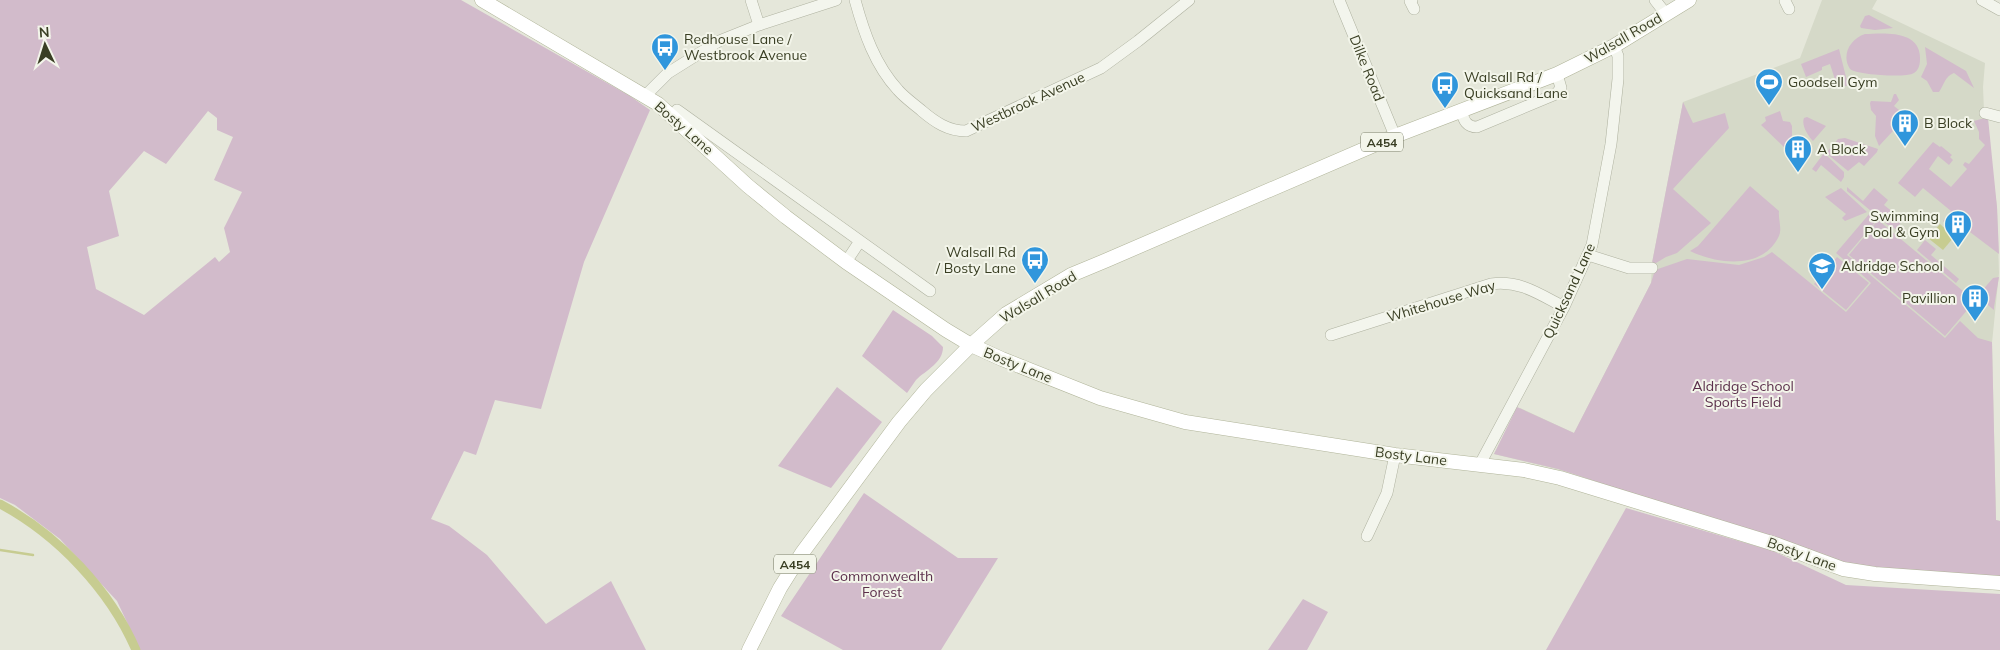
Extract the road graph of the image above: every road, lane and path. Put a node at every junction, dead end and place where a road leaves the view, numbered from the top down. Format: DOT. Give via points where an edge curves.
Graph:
graph roads {
  1 [pos="482,0"];
  2 [pos="751,0"];
  3 [pos="836,0"];
  4 [pos="855,0"];
  5 [pos="1189,0"];
  6 [pos="1339,0"];
  7 [pos="1655,0"];
  8 [pos="1689,0"];
  9 [pos="1982,0"];
  10 [pos="2000,10"];
  11 [pos="1666,14"];
  12 [pos="759,24"];
  13 [pos="1614,46"];
  14 [pos="1557,74"];
  15 [pos="645,96"];
  16 [pos="677,110"];
  17 [pos="1461,111"];
  18 [pos="1985,112"];
  19 [pos="2000,117"];
  20 [pos="1395,136"];
  21 [pos="860,241"];
  22 [pos="1588,255"];
  23 [pos="846,262"];
  24 [pos="1652,268"];
  25 [pos="930,292"];
  26 [pos="1564,307"];
  27 [pos="1331,335"];
  28 [pos="971,345"];
  29 [pos="1395,455"];
  30 [pos="1480,464"];
  31 [pos="1367,536"];
  32 [pos="2000,583"];
  33 [pos="749,650"];
  1 -- 15 [label="main road, Bosty Lane"];
  2 -- 12 [label="street"];
  3 -- 12 [label="street"];
  4 -- 5 [label="street, Westbrook Avenue" via="870,45 888,78 927,116 956,131 966,131 1101,68"];
  6 -- 20 [label="street, Dilke Road"];
  7 -- 11 [label="street"];
  8 -- 11 [label="main road, Walsall Road / A454"];
  9 -- 10 [label="street"];
  11 -- 13 [label="main road, Walsall Road / A454"];
  12 -- 15 [label="street" via="719,41 687,60"];
  13 -- 14 [label="main road, Walsall Road / A454"];
  13 -- 22 [label="street, Quicksand Lane" via="1619,69 1611,144"];
  14 -- 17 [label="main road, Walsall Road / A454"];
  14 -- 17 [label="street" via="1561,88 1556,94 1477,127 1469,126"];
  15 -- 23 [label="main road, Bosty Lane" via="658,104 748,186"];
  16 -- 21 [label="street, Bosty Lane"];
  17 -- 20 [label="main road, Walsall Road / A454"];
  18 -- 19 [label="street"];
  20 -- 28 [label="main road, Walsall Road / A454" via="1071,275 1006,314"];
  21 -- 23 [label="street"];
  21 -- 25 [label="street, Bosty Lane" via="911,284"];
  22 -- 24 [label="street" via="1629,268"];
  22 -- 26 [label="street, Quicksand Lane"];
  23 -- 28 [label="main road, Bosty Lane"];
  26 -- 27 [label="street, Whitehouse Way" via="1520,285 1503,282 1345,336"];
  26 -- 30 [label="street, Quicksand Lane"];
  28 -- 29 [label="main road, Bosty Lane" via="1100,398 1185,422"];
  28 -- 33 [label="main road, Walsall Road / A454" via="899,422 802,553 780,588"];
  29 -- 30 [label="main road, Bosty Lane"];
  29 -- 31 [label="street" via="1387,493"];
  30 -- 32 [label="main road, Bosty Lane" via="1560,478 1778,545 1843,569"];
}
